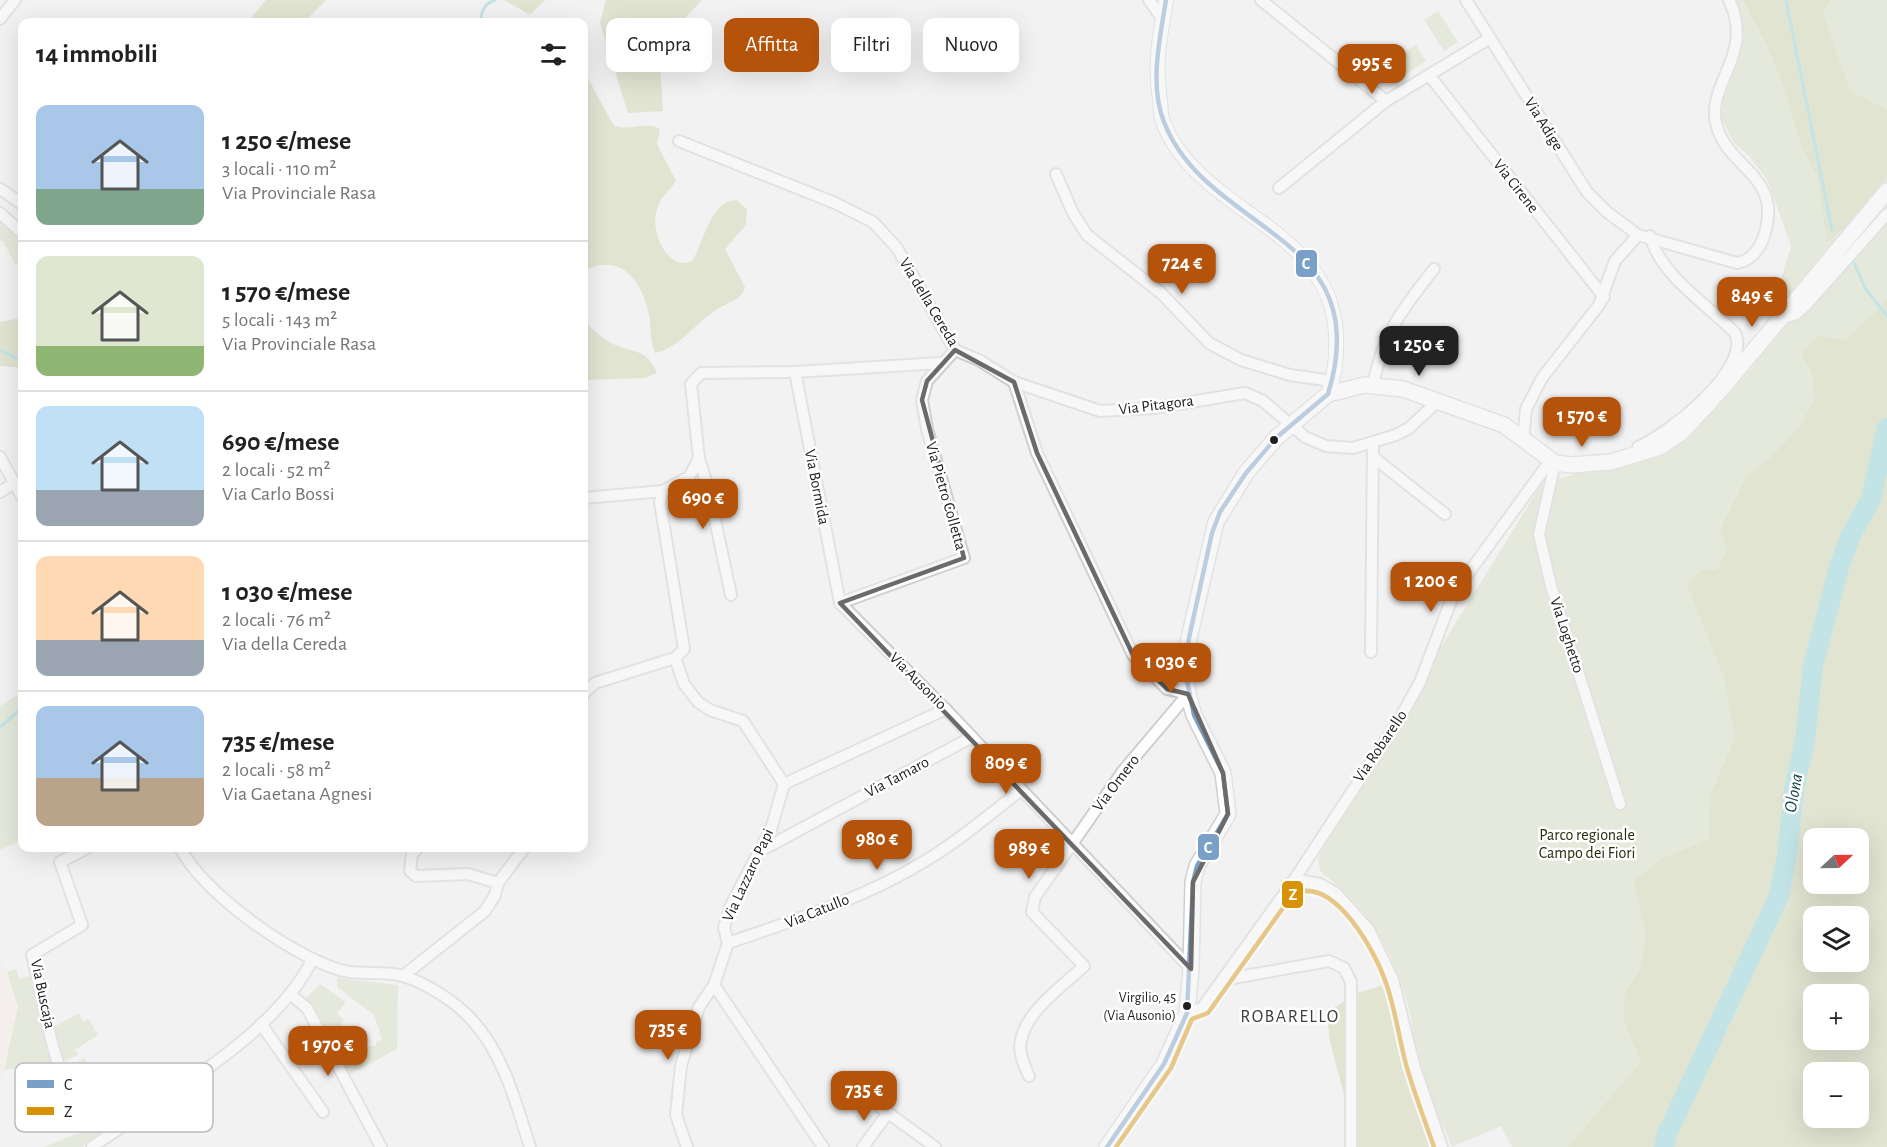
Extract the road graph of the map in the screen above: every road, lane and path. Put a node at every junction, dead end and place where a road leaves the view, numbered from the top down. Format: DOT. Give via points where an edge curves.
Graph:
graph roads {
  1 [pos="1149,0"];
  2 [pos="1166,0"];
  3 [pos="1261,0"];
  4 [pos="1466,0"];
  5 [pos="1729,0"];
  6 [pos="8,2"];
  7 [pos="0,19"];
  8 [pos="1163,20"];
  9 [pos="1490,38"];
  10 [pos="1429,75"];
  11 [pos="1386,101"];
  12 [pos="679,141"];
  13 [pos="1056,174"];
  14 [pos="1279,188"];
  15 [pos="0,189"];
  16 [pos="1887,191"];
  17 [pos="18,201"];
  18 [pos="0,213"];
  19 [pos="1887,214"];
  20 [pos="18,229"];
  21 [pos="1638,235"];
  22 [pos="1650,236"];
  23 [pos="1434,268"];
  24 [pos="1604,297"];
  25 [pos="1783,318"];
  26 [pos="955,350"];
  27 [pos="941,363"];
  28 [pos="795,372"];
  29 [pos="1014,382"];
  30 [pos="1373,386"];
  31 [pos="1330,388"];
  32 [pos="1438,401"];
  33 [pos="1291,425"];
  34 [pos="1523,440"];
  35 [pos="1373,443"];
  36 [pos="0,457"];
  37 [pos="1373,457"];
  38 [pos="699,459"];
  39 [pos="1552,462"];
  40 [pos="1611,462"];
  41 [pos="14,483"];
  42 [pos="18,490"];
  43 [pos="663,491"];
  44 [pos="0,492"];
  45 [pos="588,498"];
  46 [pos="1445,514"];
  47 [pos="731,595"];
  48 [pos="840,603"];
  49 [pos="1371,652"];
  50 [pos="675,658"];
  51 [pos="588,689"];
  52 [pos="1188,694"];
  53 [pos="946,709"];
  54 [pos="972,737"];
  55 [pos="784,784"];
  56 [pos="1021,790"];
  57 [pos="1620,804"];
  58 [pos="1071,844"];
  59 [pos="759,851"];
  60 [pos="79,852"];
  61 [pos="183,852"];
  62 [pos="415,852"];
  63 [pos="521,852"];
  64 [pos="498,883"];
  65 [pos="1288,888"];
  66 [pos="728,943"];
  67 [pos="312,960"];
  68 [pos="1191,969"];
  69 [pos="403,976"];
  70 [pos="1222,980"];
  71 [pos="714,984"];
  72 [pos="290,994"];
  73 [pos="1187,1013"];
  74 [pos="261,1024"];
  75 [pos="58,1063"];
  76 [pos="213,1064"];
  77 [pos="1029,1076"];
  78 [pos="323,1112"];
  79 [pos="112,1132"];
  80 [pos="92,1147"];
  81 [pos="381,1147"];
  82 [pos="530,1147"];
  83 [pos="687,1147"];
  84 [pos="823,1147"];
  85 [pos="863,1147"];
  86 [pos="935,1147"];
  87 [pos="1107,1147"];
  88 [pos="1351,1147"];
  89 [pos="1442,1147"];
  1 -- 8 [label="street"];
  2 -- 8 [label="street"];
  3 -- 11 [label="street"];
  4 -- 9 [label="street, Via Adige"];
  5 -- 22 [label="street" via="1735,13 1737,36 1733,60 1715,102 1716,125 1721,138 1761,185 1768,209 1766,230 1754,254 1737,263"];
  6 -- 7 [label="street"];
  8 -- 31 [label="street" via="1155,66 1162,122 1188,165 1303,257 1326,287 1335,316 1336,347"];
  9 -- 10 [label="street"];
  9 -- 21 [label="street, Via Adige" via="1587,192"];
  10 -- 11 [label="street"];
  10 -- 24 [label="street, Via Cirene"];
  11 -- 14 [label="street"];
  12 -- 26 [label="street, Via della Cereda" via="873,222 897,248"];
  13 -- 31 [label="street" via="1087,235 1161,293 1209,343 1241,360"];
  15 -- 17 [label="street"];
  16 -- 25 [label="main road"];
  18 -- 20 [label="street"];
  19 -- 25 [label="street" via="1806,305"];
  21 -- 22 [label="street"];
  21 -- 24 [label="street" via="1615,261"];
  22 -- 40 [label="street" via="1655,253 1735,333 1739,342 1737,355 1703,400 1683,419 1656,440"];
  23 -- 30 [label="street" via="1382,345"];
  24 -- 34 [label="street" via="1542,378 1526,409"];
  25 -- 40 [label="main road" via="1683,431 1660,447"];
  26 -- 27 [label="street, Via Pietro Colletta"];
  26 -- 29 [label="street, Via della Cereda"];
  27 -- 28 [label="street"];
  27 -- 48 [label="street, Via Pietro Colletta" via="927,381 922,400 964,558"];
  28 -- 38 [label="street" via="701,373 691,384"];
  28 -- 48 [label="street, Via Bormida"];
  29 -- 33 [label="street, Via Pitagora" via="1100,411 1154,408 1245,393 1263,401"];
  29 -- 52 [label="street" via="1037,453 1132,655 1167,689"];
  30 -- 31 [label="main road"];
  30 -- 32 [label="main road" via="1403,389"];
  31 -- 33 [label="main road"];
  32 -- 34 [label="main road" via="1504,425"];
  32 -- 35 [label="street, Via Pitagora" via="1409,428"];
  33 -- 35 [label="street, Via Pitagora" via="1305,437 1326,446 1353,448"];
  33 -- 52 [label="main road" via="1246,473 1216,522 1189,638 1185,671"];
  34 -- 39 [label="main road"];
  35 -- 37 [label="street"];
  36 -- 41 [label="street"];
  37 -- 46 [label="street"];
  37 -- 49 [label="street"];
  38 -- 43 [label="street" via="689,477"];
  38 -- 47 [label="street"];
  39 -- 40 [label="main road"];
  39 -- 57 [label="street, Via Loghetto" via="1539,534 1551,586"];
  39 -- 65 [label="street, Via Robarello" via="1454,593 1420,682 1399,720"];
  41 -- 42 [label="street"];
  41 -- 44 [label="street"];
  43 -- 45 [label="street"];
  43 -- 50 [label="street" via="660,502 684,649"];
  48 -- 53 [label="street, Via Ausonio"];
  50 -- 51 [label="street" via="595,683"];
  50 -- 55 [label="street" via="684,684 698,702 743,721"];
  52 -- 58 [label="street, Via Omero" via="1123,771"];
  52 -- 68 [label="main road" via="1194,715 1223,773 1227,814 1197,866 1193,882"];
  53 -- 54 [label="street, Via Ausonio"];
  53 -- 55 [label="street"];
  54 -- 56 [label="street, Via Ausonio"];
  54 -- 59 [label="street, Via Tamaro"];
  55 -- 59 [label="street, Via Lazzaro Papi" via="771,829"];
  56 -- 58 [label="street, Via Ausonio"];
  56 -- 66 [label="street, Via Catullo" via="927,860 880,885"];
  58 -- 68 [label="street, Via Ausonio"];
  58 -- 77 [label="street, Via Omero" via="1035,897 1032,912 1084,966 1032,1016 1021,1039 1021,1058"];
  59 -- 66 [label="street, Via Lazzaro Papi" via="731,906 724,927"];
  60 -- 75 [label="street, Via Buscaja" via="60,862 82,926 32,954"];
  61 -- 67 [label="street" via="213,887 266,930"];
  62 -- 64 [label="street" via="410,871 416,876 468,874"];
  63 -- 64 [label="street"];
  64 -- 69 [label="street" via="485,911"];
  65 -- 70 [label="street, Via Robarello"];
  65 -- 89 [label="street" via="1303,881 1320,884 1336,893 1369,930 1393,980 1414,1065"];
  66 -- 71 [label="street, Via Lazzaro Papi"];
  67 -- 69 [label="street" via="343,971"];
  67 -- 72 [label="street"];
  68 -- 73 [label="main road"];
  69 -- 82 [label="street" via="444,997 471,1019 496,1052"];
  70 -- 73 [label="street, Via Robarello" via="1202,1008"];
  70 -- 88 [label="street" via="1329,961 1344,968 1351,982"];
  71 -- 83 [label="street, Via Lazzaro Papi" via="699,1007 681,1066 676,1115"];
  71 -- 84 [label="street"];
  72 -- 74 [label="street"];
  72 -- 81 [label="street" via="307,1008"];
  73 -- 87 [label="main road" via="1164,1064"];
  74 -- 76 [label="street"];
  74 -- 78 [label="street"];
  79 -- 80 [label="street"];
  85 -- 86 [label="street" via="884,1110"];
}
